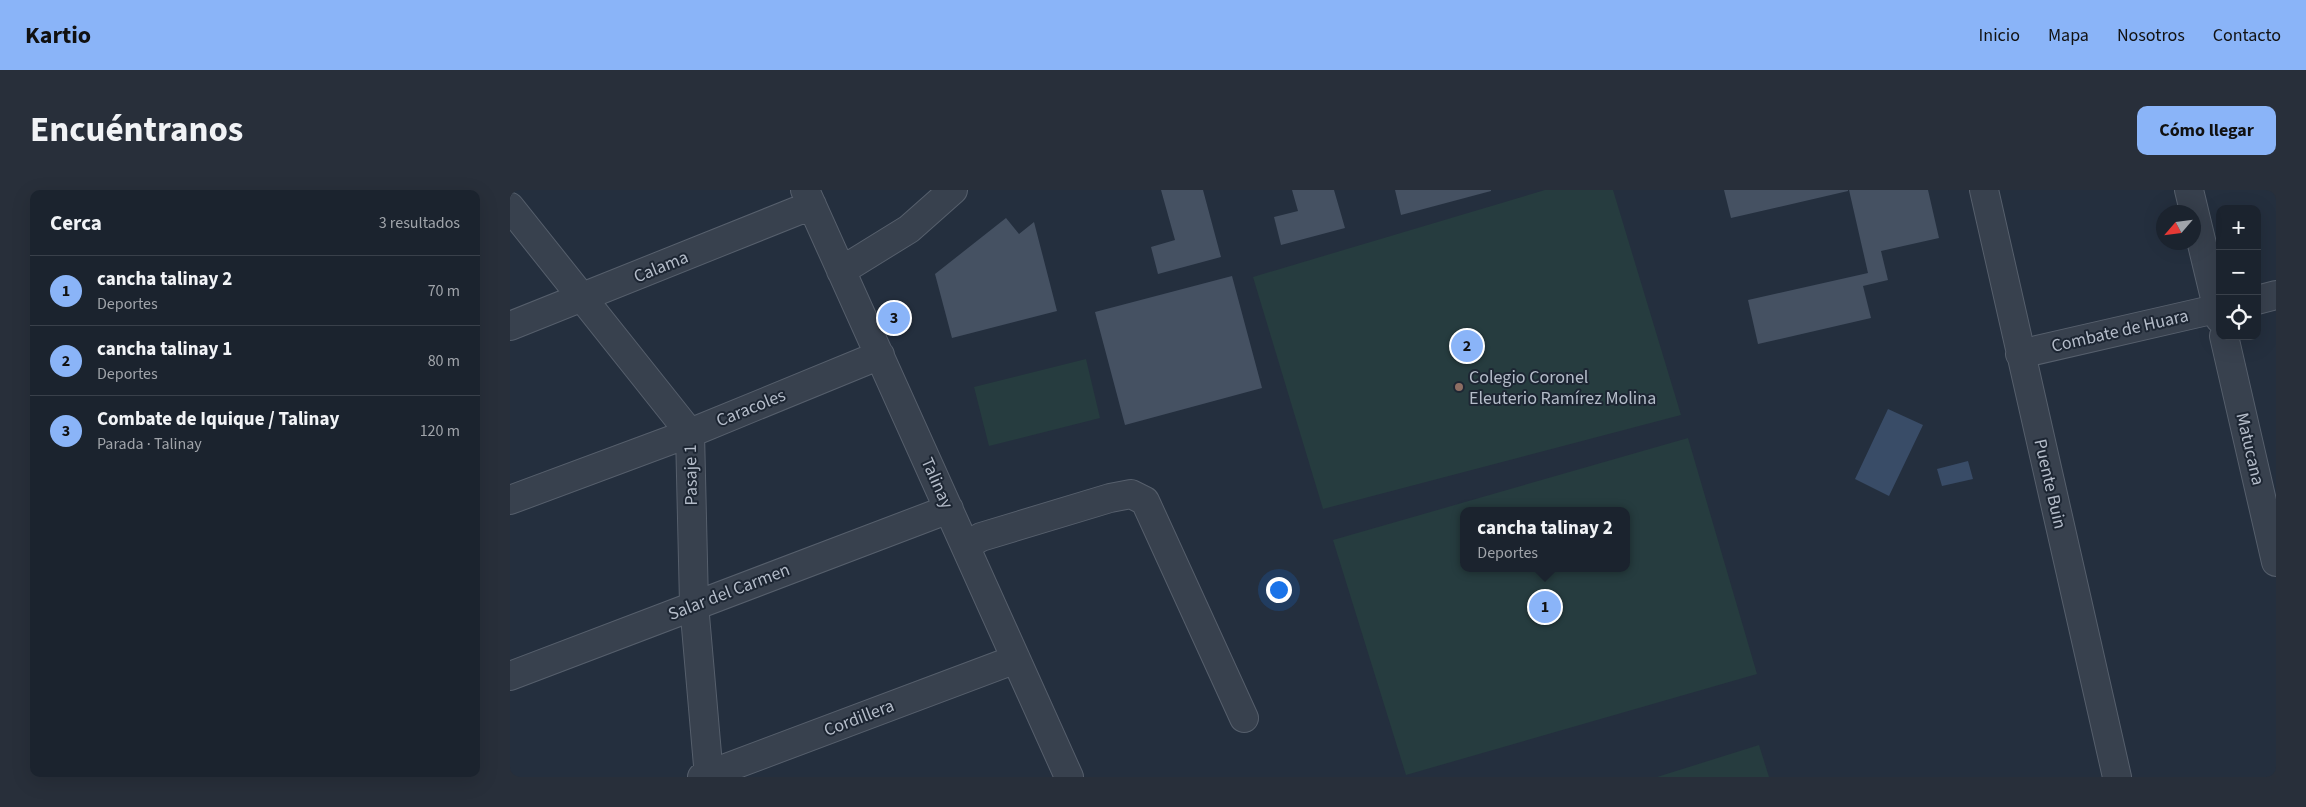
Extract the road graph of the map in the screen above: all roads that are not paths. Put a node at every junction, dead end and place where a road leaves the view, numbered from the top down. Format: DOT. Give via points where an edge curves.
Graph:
graph roads {
  1 [pos="953,190"];
  2 [pos="1984,190"];
  3 [pos="2189,190"];
  4 [pos="809,198"];
  5 [pos="510,207"];
  6 [pos="842,271"];
  7 [pos="2276,295"];
  8 [pos="583,298"];
  9 [pos="2261,299"];
  10 [pos="2216,300"];
  11 [pos="2216,313"];
  12 [pos="510,326"];
  13 [pos="2225,340"];
  14 [pos="2020,354"];
  15 [pos="880,355"];
  16 [pos="690,433"];
  17 [pos="510,500"];
  18 [pos="949,510"];
  19 [pos="965,546"];
  20 [pos="2276,562"];
  21 [pos="694,604"];
  22 [pos="1016,659"];
  23 [pos="510,676"];
  24 [pos="1244,718"];
  25 [pos="707,776"];
  26 [pos="1068,777"];
  27 [pos="2117,777"];
  1 -- 6 [label="street" via="909,229"];
  2 -- 14 [label="street, Puente Buin"];
  3 -- 10 [label="street"];
  4 -- 6 [label="street, Talinay"];
  4 -- 8 [label="street, Calama"];
  5 -- 8 [label="street, Pasaje 1"];
  6 -- 15 [label="street, Talinay"];
  7 -- 9 [label="street"];
  8 -- 12 [label="street, Calama"];
  8 -- 16 [label="street, Pasaje 1"];
  11 -- 14 [label="street, Combate de Huara"];
  13 -- 20 [label="street, Matucana"];
  14 -- 27 [label="street, Puente Buin"];
  15 -- 16 [label="street, Caracoles"];
  15 -- 18 [label="street, Talinay"];
  16 -- 17 [label="street, Caracoles"];
  16 -- 21 [label="street, Pasaje 1"];
  18 -- 19 [label="street, Talinay"];
  18 -- 21 [label="street, Salar del Carmen"];
  19 -- 22 [label="street, Talinay"];
  19 -- 24 [label="street" via="981,537 1110,498 1131,494 1146,501"];
  21 -- 23 [label="street, Salar del Carmen"];
  21 -- 25 [label="street, Pasaje 1"];
  22 -- 25 [label="street, Cordillera"];
  22 -- 26 [label="street, Talinay"];
}
